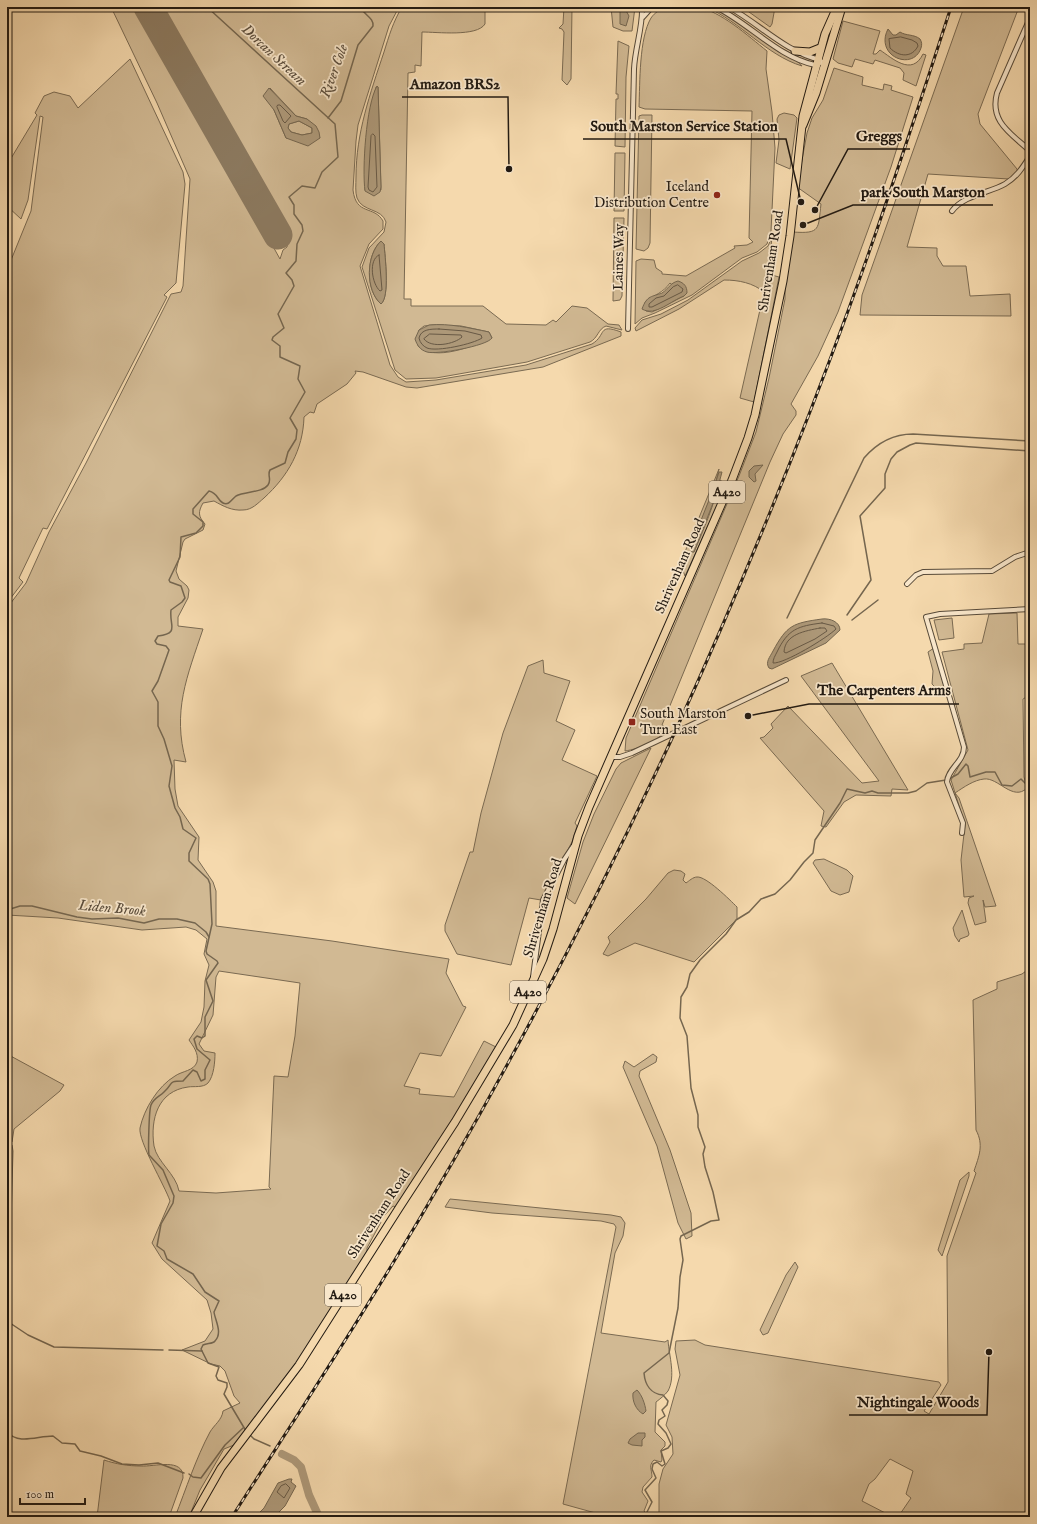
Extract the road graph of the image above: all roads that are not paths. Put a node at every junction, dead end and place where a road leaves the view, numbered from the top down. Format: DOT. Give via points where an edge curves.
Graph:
graph roads {
  1 [pos="642,7"];
  2 [pos="652,7"];
  3 [pos="716,7"];
  4 [pos="729,7"];
  5 [pos="837,7"];
  6 [pos="842,7"];
  7 [pos="643,18"];
  8 [pos="1030,18"];
  9 [pos="820,48"];
  10 [pos="795,51"];
  11 [pos="826,61"];
  12 [pos="816,62"];
  13 [pos="805,110"];
  14 [pos="1030,151"];
  15 [pos="1030,156"];
  16 [pos="952,211"];
  17 [pos="628,329"];
  18 [pos="1030,552"];
  19 [pos="908,584"];
  20 [pos="1030,609"];
  21 [pos="786,680"];
  22 [pos="611,757"];
  23 [pos="962,833"];
  24 [pos="577,841"];
  25 [pos="533,981"];
  26 [pos="233,1453"];
  27 [pos="193,1517"];
  28 [pos="198,1517"];
  1 -- 7 [label="street, Laines Way"];
  2 -- 7 [label="street, Laines Way"];
  3 -- 12 [label="street" via="737,18 787,54 805,63"];
  4 -- 10 [label="street"];
  5 -- 9 [label="highway, Shrivenham Road / A420"];
  6 -- 11 [label="highway, Shrivenham Road / A420"];
  7 -- 17 [label="street, Laines Way" via="635,49 634,69"];
  8 -- 14 [label="street" via="997,93 995,104 1002,126"];
  9 -- 10 [label="highway" via="810,52"];
  9 -- 12 [label="highway, Shrivenham Road / A420"];
  10 -- 12 [label="street"];
  11 -- 12 [label="street"];
  11 -- 13 [label="highway, Shrivenham Road / A420"];
  12 -- 13 [label="highway, Shrivenham Road / A420"];
  13 -- 22 [label="highway, Shrivenham Road / A420" via="797,154 786,263 748,438"];
  15 -- 16 [label="street" via="1011,180 959,204"];
  18 -- 19 [label="street" via="992,571 924,572 916,575"];
  20 -- 23 [label="street" via="926,617 964,747 962,758 947,780 962,823"];
  21 -- 22 [label="street" via="632,753 617,758"];
  22 -- 24 [label="highway, Shrivenham Road / A420"];
  24 -- 25 [label="highway, Shrivenham Road / A420" via="553,929"];
  24 -- 25 [label="street, Shrivenham Road" via="543,900"];
  25 -- 26 [label="highway, Shrivenham Road / A420" via="513,1025 455,1122 299,1365"];
  26 -- 27 [label="highway, A420" via="216,1475"];
  26 -- 28 [label="highway, A420"];
}
